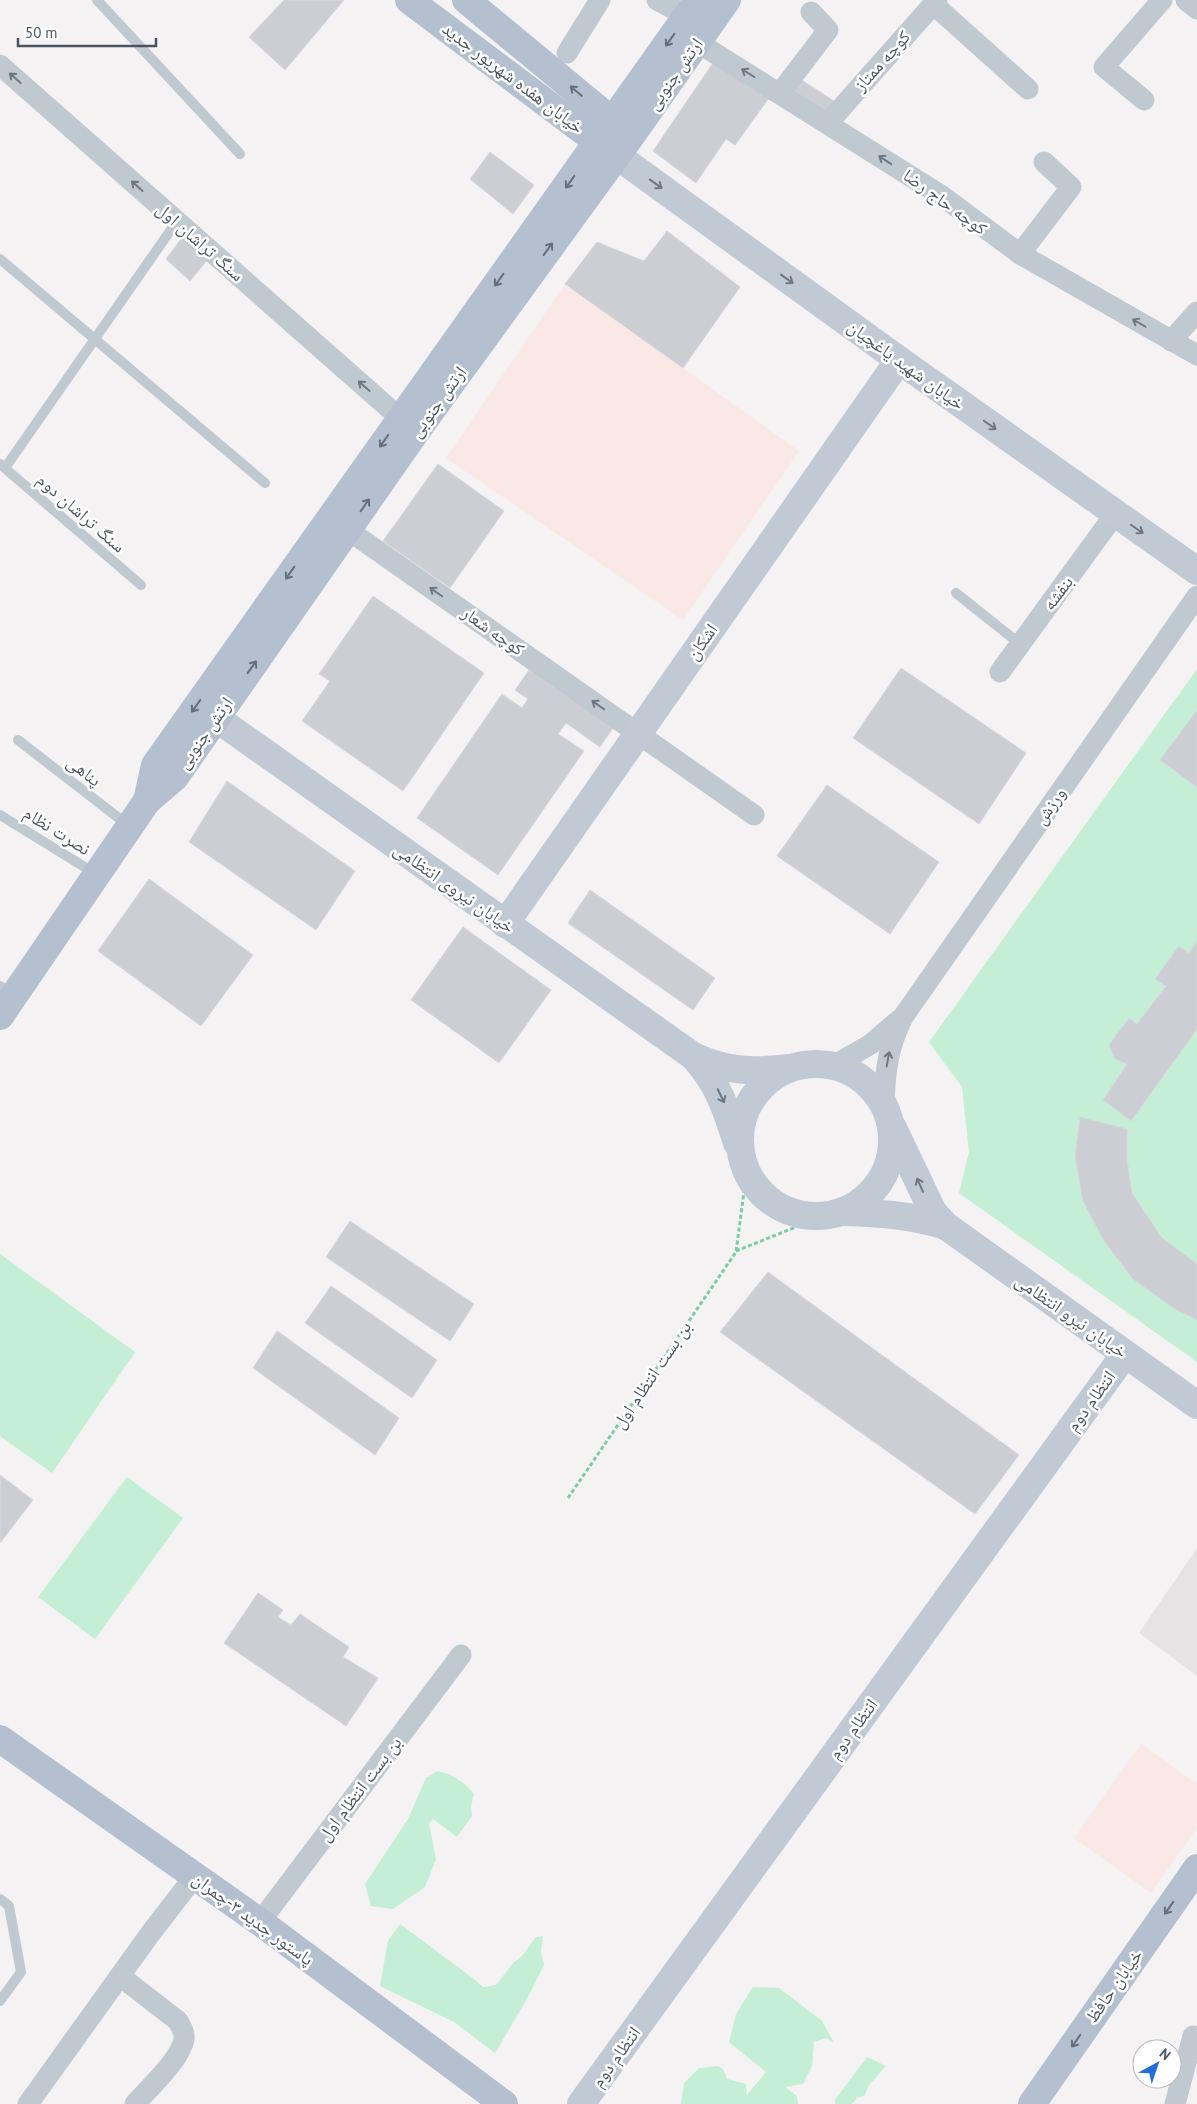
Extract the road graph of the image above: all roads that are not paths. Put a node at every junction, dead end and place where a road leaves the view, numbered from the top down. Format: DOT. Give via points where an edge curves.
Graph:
graph roads {
  1 [pos="97,0"];
  2 [pos="409,0"];
  3 [pos="466,0"];
  4 [pos="657,0"];
  5 [pos="726,0"];
  6 [pos="1162,0"];
  7 [pos="1186,0"];
  8 [pos="597,1"];
  9 [pos="935,2"];
  10 [pos="693,8"];
  11 [pos="1197,9"];
  12 [pos="811,12"];
  13 [pos="697,42"];
  14 [pos="567,53"];
  15 [pos="0,65"];
  16 [pos="1028,89"];
  17 [pos="780,93"];
  18 [pos="1144,100"];
  19 [pos="828,123"];
  20 [pos="615,139"];
  21 [pos="240,154"];
  22 [pos="1044,162"];
  23 [pos="176,222"];
  24 [pos="1020,254"];
  25 [pos="0,259"];
  26 [pos="1197,312"];
  27 [pos="95,339"];
  28 [pos="1172,341"];
  29 [pos="1197,355"];
  30 [pos="898,360"];
  31 [pos="400,418"];
  32 [pos="2,466"];
  33 [pos="265,483"];
  34 [pos="1115,514"];
  35 [pos="348,530"];
  36 [pos="1197,571"];
  37 [pos="141,586"];
  38 [pos="956,593"];
  39 [pos="1197,596"];
  40 [pos="1020,644"];
  41 [pos="1000,672"];
  42 [pos="216,718"];
  43 [pos="638,733"];
  44 [pos="18,740"];
  45 [pos="147,801"];
  46 [pos="0,815"];
  47 [pos="754,815"];
  48 [pos="130,826"];
  49 [pos="97,874"];
  50 [pos="505,924"];
  51 [pos="4,999"];
  52 [pos="902,1017"];
  53 [pos="693,1056"];
  54 [pos="833,1066"];
  55 [pos="790,1068"];
  56 [pos="888,1115"];
  57 [pos="744,1162"];
  58 [pos="832,1214"];
  59 [pos="946,1226"];
  60 [pos="1125,1354"];
  61 [pos="1197,1405"];
  62 [pos="461,1655"];
  63 [pos="0,1738"];
  64 [pos="194,1877"];
  65 [pos="1193,1880"];
  66 [pos="0,1899"];
  67 [pos="260,1922"];
  68 [pos="120,1976"];
  69 [pos="0,2002"];
  70 [pos="1197,2037"];
  71 [pos="28,2104"];
  72 [pos="135,2104"];
  73 [pos="504,2104"];
  74 [pos="582,2104"];
  75 [pos="1032,2104"];
  76 [pos="1175,2104"];
  1 -- 21 [label="lane"];
  2 -- 20 [label="main road, خیابان هفده شهریور جدید"];
  20 -- 3 [label="main road, خیابان هفده شهریور جدید, one-way"];
  4 -- 10 [label="street"];
  5 -- 13 [label="main road, ارتش جنوبی"];
  6 -- 18 [label="street" via="1104,67"];
  7 -- 11 [label="street"];
  8 -- 14 [label="street"];
  9 -- 16 [label="street"];
  9 -- 19 [label="street, کوچه ممتاز"];
  10 -- 20 [label="main road, ارتش جنوبی, one-way"];
  12 -- 17 [label="street" via="828,30"];
  17 -- 13 [label="street, کوچه حاج رضا, one-way"];
  13 -- 20 [label="main road, ارتش جنوبی"];
  23 -- 15 [label="street, سنگ تراشان اول, one-way"];
  17 -- 19 [label="street, کوچه حاج رضا"];
  24 -- 19 [label="street, کوچه حاج رضا, one-way" via="942,196"];
  20 -- 30 [label="street, خیابان شهید یاغچیان, one-way"];
  20 -- 31 [label="main road, ارتش جنوبی, one-way"];
  35 -- 20 [label="main road, ارتش جنوبی, one-way"];
  22 -- 24 [label="street" via="1071,187"];
  23 -- 27 [label="lane"];
  31 -- 23 [label="street, سنگ تراشان اول, one-way"];
  28 -- 24 [label="street, کوچه حاج رضا, one-way"];
  25 -- 27 [label="lane"];
  26 -- 28 [label="street"];
  27 -- 32 [label="lane"];
  27 -- 33 [label="lane"];
  28 -- 29 [label="street, کوچه حاج رضا"];
  30 -- 34 [label="street, خیابان شهید یاغچیان, one-way"];
  30 -- 43 [label="street, اشکان"];
  31 -- 45 [label="main road, ارتش جنوبی, one-way" via="155,765"];
  32 -- 37 [label="lane, سنگ تراشان دوم"];
  34 -- 36 [label="street, خیابان شهید یاغچیان, one-way"];
  34 -- 40 [label="street, بنفشه"];
  42 -- 35 [label="main road, ارتش جنوبی, one-way"];
  43 -- 35 [label="street, کوچه شعار, one-way"];
  38 -- 40 [label="lane"];
  39 -- 52 [label="street, ورزش"];
  40 -- 41 [label="street, بنفشه"];
  42 -- 45 [label="main road, ارتش جنوبی" via="175,776"];
  42 -- 50 [label="street, خیابان نیروی انتظامی"];
  43 -- 47 [label="street, کوچه شعار"];
  43 -- 50 [label="street, اشکان"];
  44 -- 48 [label="lane, پناهی"];
  45 -- 48 [label="main road, ارتش جنوبی"];
  46 -- 49 [label="lane, نصرت نظام"];
  48 -- 49 [label="main road, ارتش جنوبی"];
  49 -- 51 [label="main road, ارتش جنوبی"];
  50 -- 53 [label="street, خیابان نیروی انتظامی"];
  52 -- 54 [label="street, ورزش" via="871,1044"];
  56 -- 52 [label="street, ورزش, one-way" via="888,1058"];
  53 -- 55 [label="street, خیابان نیروی انتظامی" via="726,1069 768,1071"];
  53 -- 57 [label="street, خیابان نیروی انتظامی, one-way" via="707,1071 724,1102"];
  54 -- 55 [label="street" via="811,1064"];
  54 -- 56 [label="street" via="854,1074 871,1087"];
  55 -- 57 [label="street" via="755,1094 745,1113 740,1134"];
  56 -- 58 [label="street" via="891,1154 878,1187 862,1202"];
  59 -- 56 [label="street, خیابان نیرو انتظامی, one-way" via="933,1212"];
  57 -- 58 [label="street" via="749,1176 762,1194 779,1207 800,1215"];
  58 -- 59 [label="street, خیابان نیرو انتظامی" via="889,1213"];
  59 -- 60 [label="street, خیابان نیرو انتظامی"];
  60 -- 61 [label="street, خیابان نیرو انتظامی"];
  60 -- 74 [label="street, انتظام دوم"];
  62 -- 67 [label="street, بن بست انتظام اول"];
  63 -- 64 [label="main road, پاستور جدید ۳-چمران"];
  64 -- 67 [label="main road, پاستور جدید ۳-چمران"];
  64 -- 68 [label="street"];
  65 -- 75 [label="main road, خیابان حافظ, one-way"];
  66 -- 69 [label="lane" via="9,1906 21,1972"];
  67 -- 73 [label="main road, پاستور جدید ۳-چمران"];
  68 -- 71 [label="street"];
  68 -- 72 [label="street" via="178,2021 184,2038 175,2058"];
  70 -- 76 [label="street" via="1193,2036"];
}
